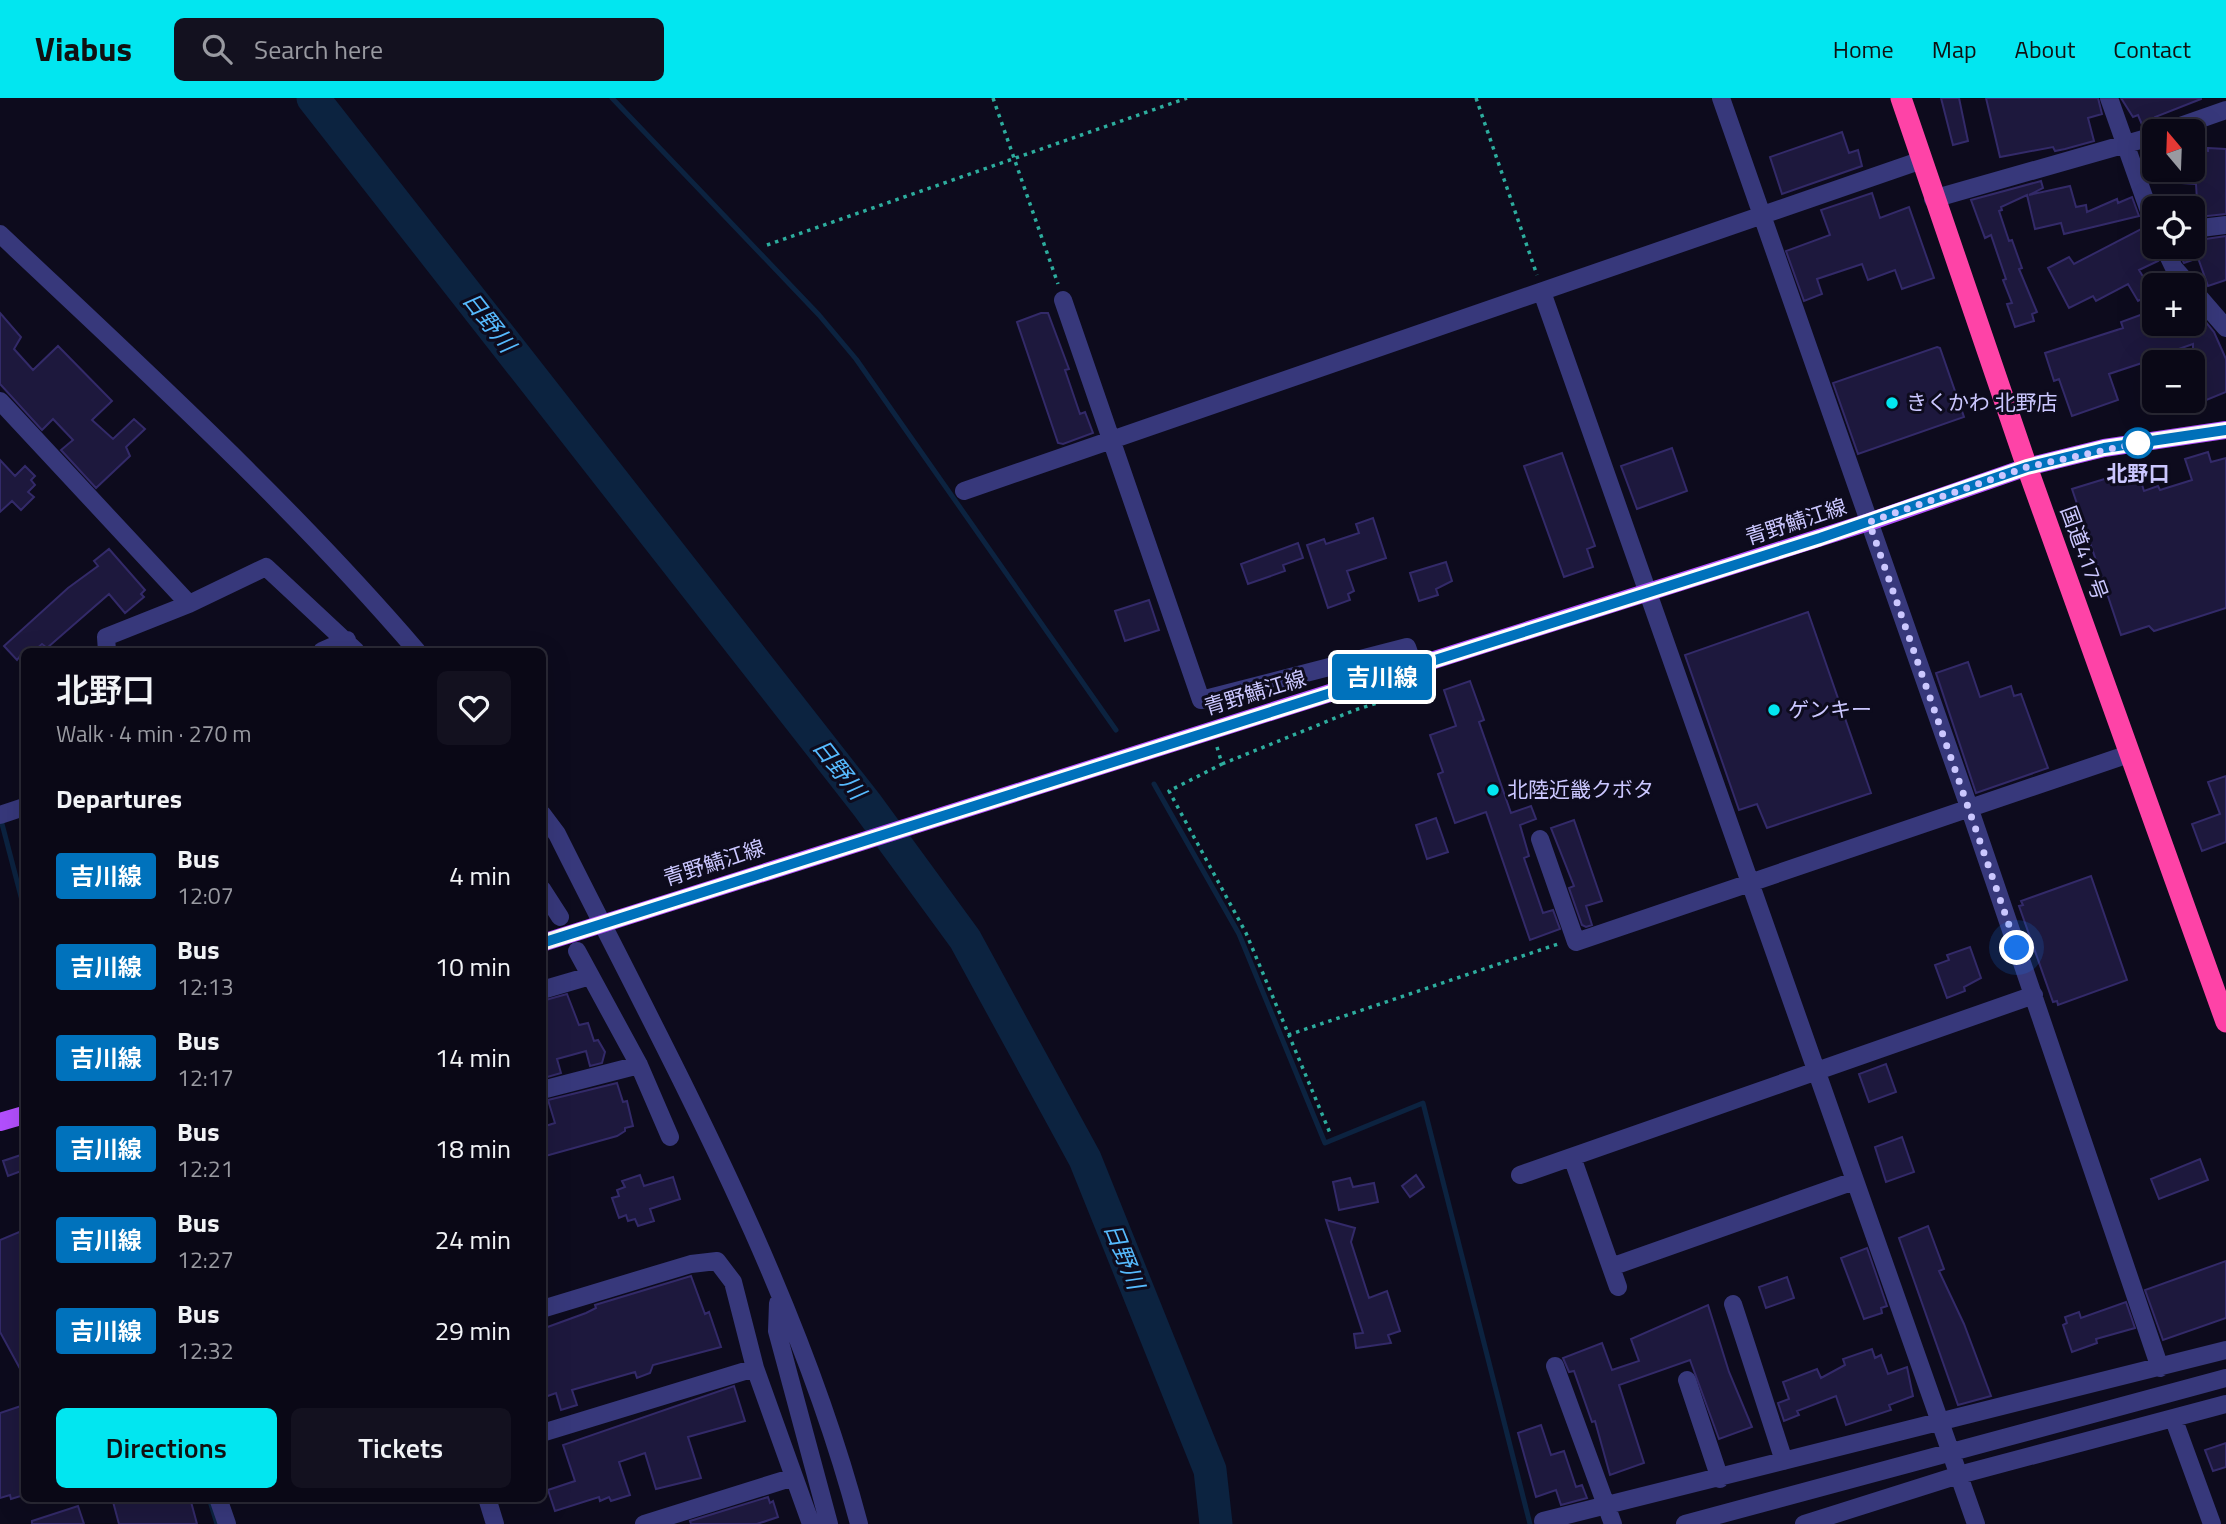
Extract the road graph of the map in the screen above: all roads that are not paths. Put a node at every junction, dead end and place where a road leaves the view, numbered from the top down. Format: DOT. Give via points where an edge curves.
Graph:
graph roads {
  1 [pos="1721,98"];
  2 [pos="1900,98"];
  3 [pos="2109,98"];
  4 [pos="2226,110"];
  5 [pos="2200,119"];
  6 [pos="2142,140"];
  7 [pos="2126,146"];
  8 [pos="1922,160"];
  9 [pos="2144,196"];
  10 [pos="1933,200"];
  11 [pos="1763,215"];
  12 [pos="2226,225"];
  13 [pos="2205,228"];
  14 [pos="0,234"];
  15 [pos="1542,292"];
  16 [pos="1063,300"];
  17 [pos="2205,304"];
  18 [pos="2226,328"];
  19 [pos="0,401"];
  20 [pos="2226,430"];
  21 [pos="1112,440"];
  22 [pos="2027,467"];
  23 [pos="964,491"];
  24 [pos="1869,522"];
  25 [pos="1648,592"];
  26 [pos="189,604"];
  27 [pos="351,646"];
  28 [pos="107,648"];
  29 [pos="415,648"];
  30 [pos="1414,667"];
  31 [pos="2129,754"];
  32 [pos="1969,807"];
  33 [pos="21,808"];
  34 [pos="0,815"];
  35 [pos="546,819"];
  36 [pos="1540,839"];
  37 [pos="1750,882"];
  38 [pos="546,895"];
  39 [pos="560,918"];
  40 [pos="608,920"];
  41 [pos="546,942"];
  42 [pos="577,951"];
  43 [pos="590,976"];
  44 [pos="546,989"];
  45 [pos="2034,995"];
  46 [pos="2226,1022"];
  47 [pos="639,1065"];
  48 [pos="1816,1072"];
  49 [pos="546,1089"];
  50 [pos="21,1116"];
  51 [pos="0,1122"];
  52 [pos="670,1137"];
  53 [pos="1572,1157"];
  54 [pos="1520,1175"];
  55 [pos="1854,1181"];
  56 [pos="1611,1267"];
  57 [pos="1618,1287"];
  58 [pos="778,1296"];
  59 [pos="1733,1304"];
  60 [pos="546,1308"];
  61 [pos="2226,1350"];
  62 [pos="1555,1366"];
  63 [pos="755,1367"];
  64 [pos="2160,1368"];
  65 [pos="2226,1378"];
  66 [pos="1687,1380"];
  67 [pos="2226,1404"];
  68 [pos="2174,1420"];
  69 [pos="1939,1423"];
  70 [pos="546,1432"];
  71 [pos="1950,1452"];
  72 [pos="1784,1461"];
  73 [pos="1959,1475"];
  74 [pos="794,1477"];
  75 [pos="1720,1479"];
  76 [pos="219,1502"];
  77 [pos="488,1502"];
  78 [pos="1605,1504"];
  79 [pos="1543,1521"];
  80 [pos="227,1524"];
  81 [pos="495,1524"];
  82 [pos="643,1524"];
  83 [pos="811,1524"];
  84 [pos="829,1524"];
  85 [pos="859,1524"];
  86 [pos="1613,1524"];
  87 [pos="1685,1524"];
  88 [pos="1804,1524"];
  89 [pos="1976,1524"];
  90 [pos="2212,1524"];
  1 -- 11 [label="street"];
  2 -- 8 [label="highway, 国道417号"];
  3 -- 7 [label="street"];
  4 -- 5 [label="street"];
  6 -- 7 [label="street"];
  7 -- 9 [label="street"];
  7 -- 10 [label="street"];
  8 -- 10 [label="highway, 国道417号"];
  8 -- 11 [label="street"];
  10 -- 22 [label="highway, 国道417号"];
  11 -- 15 [label="street"];
  11 -- 24 [label="street"];
  12 -- 13 [label="street"];
  14 -- 29 [label="street" via="197,421"];
  15 -- 21 [label="street"];
  15 -- 25 [label="street"];
  16 -- 21 [label="street"];
  17 -- 18 [label="street"];
  19 -- 26 [label="street"];
  20 -- 22 [label="main road, 青野鯖江線" via="2104,448"];
  21 -- 23 [label="street"];
  21 -- 30 [label="street" via="1201,700 1407,647"];
  22 -- 24 [label="main road, 青野鯖江線"];
  22 -- 31 [label="highway, 国道417号"];
  24 -- 25 [label="main road, 青野鯖江線"];
  24 -- 32 [label="street"];
  25 -- 30 [label="main road, 青野鯖江線"];
  25 -- 37 [label="street"];
  26 -- 27 [label="street" via="266,567"];
  26 -- 28 [label="street" via="106,638"];
  30 -- 40 [label="main road, 青野鯖江線"];
  31 -- 32 [label="street"];
  31 -- 46 [label="highway, 国道417号"];
  32 -- 37 [label="street"];
  32 -- 45 [label="street"];
  33 -- 34 [label="street"];
  35 -- 40 [label="street"];
  36 -- 37 [label="street" via="1576,942"];
  37 -- 48 [label="street"];
  38 -- 39 [label="street"];
  40 -- 41 [label="main road, 青野鯖江線"];
  40 -- 58 [label="street"];
  42 -- 43 [label="street"];
  43 -- 44 [label="street"];
  43 -- 47 [label="street"];
  45 -- 48 [label="street"];
  45 -- 64 [label="street"];
  47 -- 49 [label="street"];
  47 -- 52 [label="street"];
  48 -- 53 [label="street"];
  48 -- 55 [label="street"];
  50 -- 51 [label="main road"];
  53 -- 54 [label="street"];
  53 -- 56 [label="street"];
  55 -- 56 [label="street"];
  55 -- 69 [label="street"];
  56 -- 57 [label="street"];
  58 -- 84 [label="street" via="777,1331"];
  58 -- 85 [label="street" via="824,1409"];
  59 -- 72 [label="street"];
  60 -- 63 [label="street" via="691,1264 717,1261 733,1282"];
  61 -- 64 [label="street"];
  62 -- 78 [label="street"];
  63 -- 70 [label="street"];
  63 -- 74 [label="street"];
  64 -- 69 [label="street"];
  65 -- 71 [label="street"];
  66 -- 75 [label="street"];
  67 -- 68 [label="street"];
  68 -- 73 [label="street"];
  68 -- 90 [label="street"];
  69 -- 71 [label="street"];
  69 -- 72 [label="street"];
  71 -- 73 [label="street"];
  71 -- 87 [label="street"];
  72 -- 75 [label="street"];
  73 -- 88 [label="street"];
  73 -- 89 [label="street"];
  74 -- 82 [label="street"];
  74 -- 83 [label="street"];
  75 -- 78 [label="street"];
  76 -- 80 [label="street"];
  77 -- 81 [label="street"];
  78 -- 79 [label="street"];
  78 -- 86 [label="street"];
}
